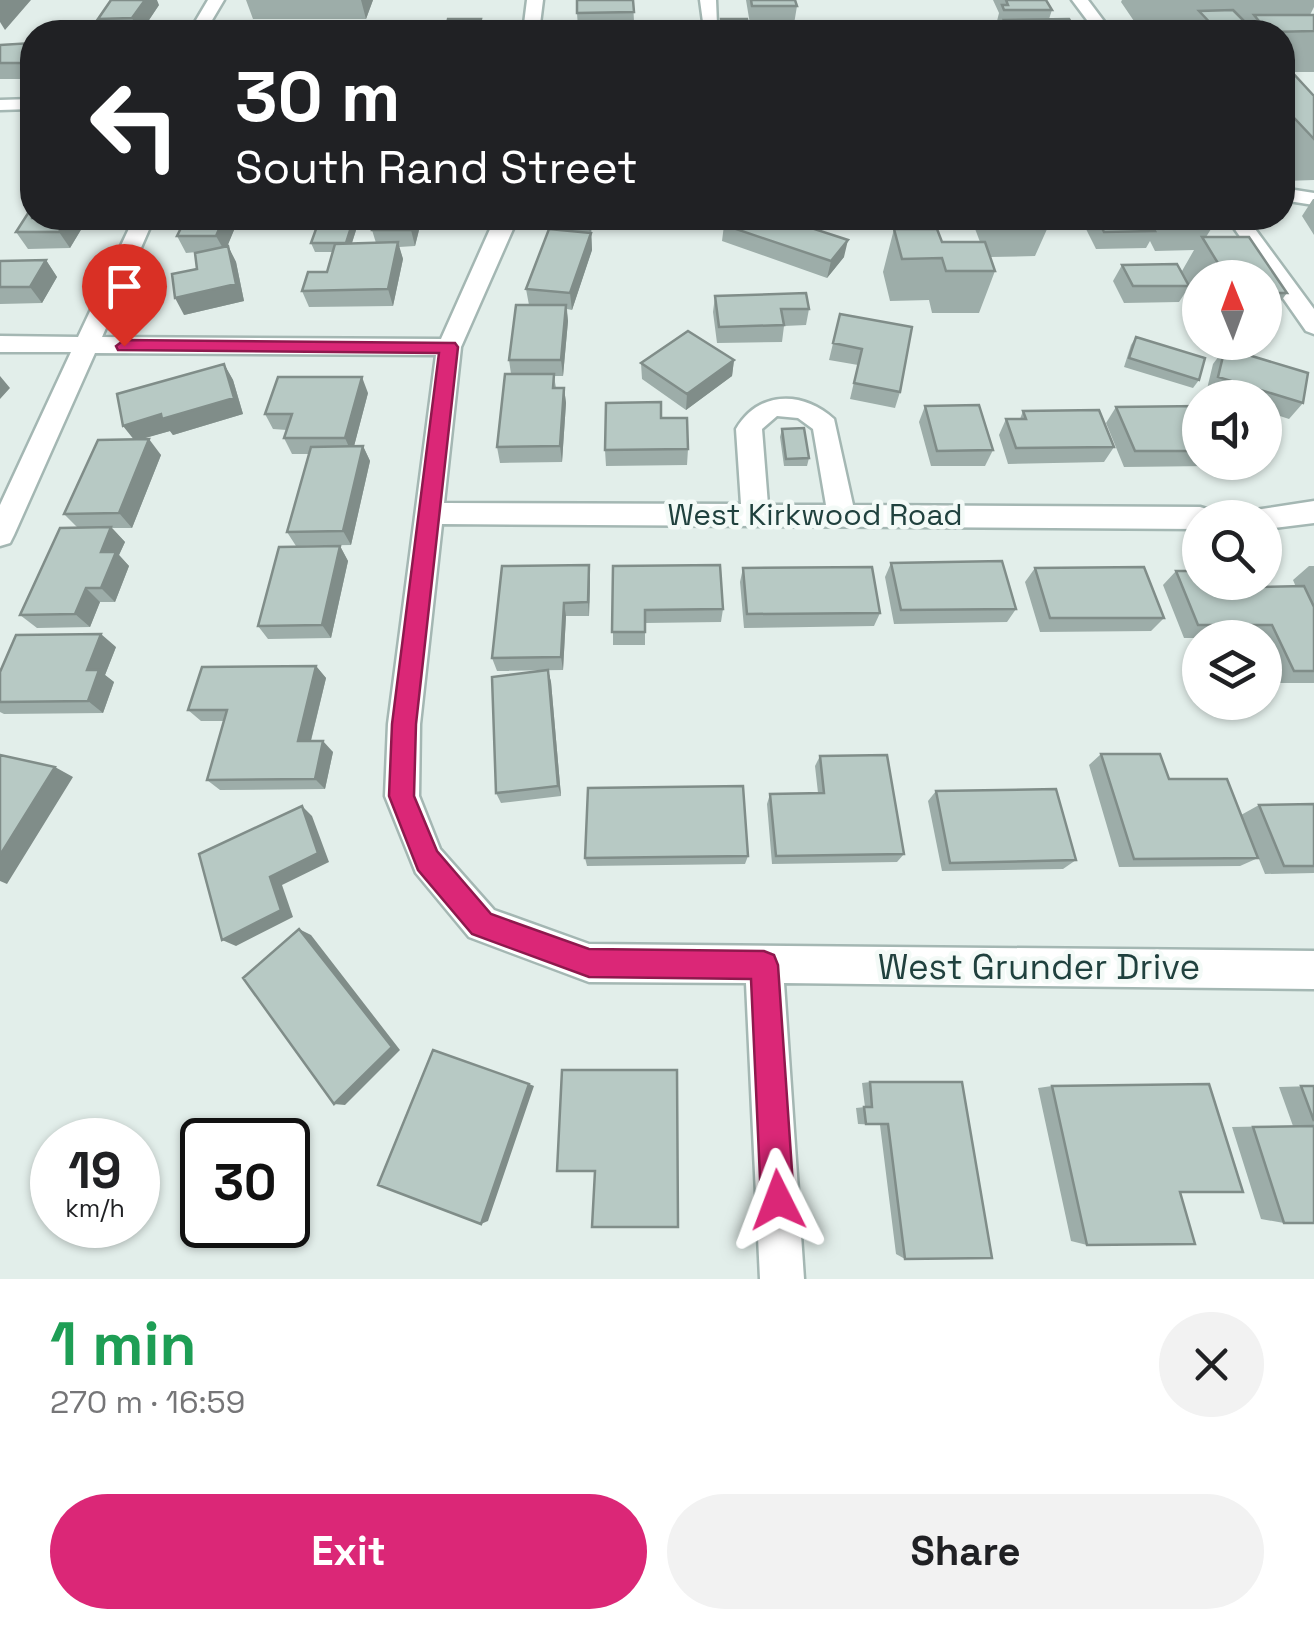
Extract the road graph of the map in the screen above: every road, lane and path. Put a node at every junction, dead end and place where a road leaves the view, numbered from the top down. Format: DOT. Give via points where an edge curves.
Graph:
graph roads {
  1 [pos="139,230"];
  2 [pos="503,230"];
  3 [pos="1245,230"];
  4 [pos="1314,326"];
  5 [pos="0,344"];
  6 [pos="88,345"];
  7 [pos="449,347"];
  8 [pos="1314,512"];
  9 [pos="430,513"];
  10 [pos="755,514"];
  11 [pos="842,516"];
  12 [pos="1282,516"];
  13 [pos="1182,518"];
  14 [pos="0,535"];
  15 [pos="764,965"];
  16 [pos="1314,970"];
  17 [pos="782,1279"];
  1 -- 6 [label="street"];
  2 -- 7 [label="street, West Grunder Drive"];
  3 -- 4 [label="street"];
  5 -- 6 [label="street"];
  6 -- 7 [label="street"];
  6 -- 14 [label="street"];
  7 -- 9 [label="street, West Grunder Drive"];
  8 -- 12 [label="street"];
  9 -- 10 [label="street, West Kirkwood Road"];
  9 -- 15 [label="street, West Grunder Drive" via="404,724 402,796 428,860 482,924 589,963"];
  10 -- 11 [label="street, West Kirkwood Road"];
  10 -- 11 [label="street" via="749,428 762,412 780,406 802,408 824,425"];
  11 -- 13 [label="street, West Kirkwood Road"];
  15 -- 16 [label="street, West Grunder Drive"];
  15 -- 17 [label="street"];
}
